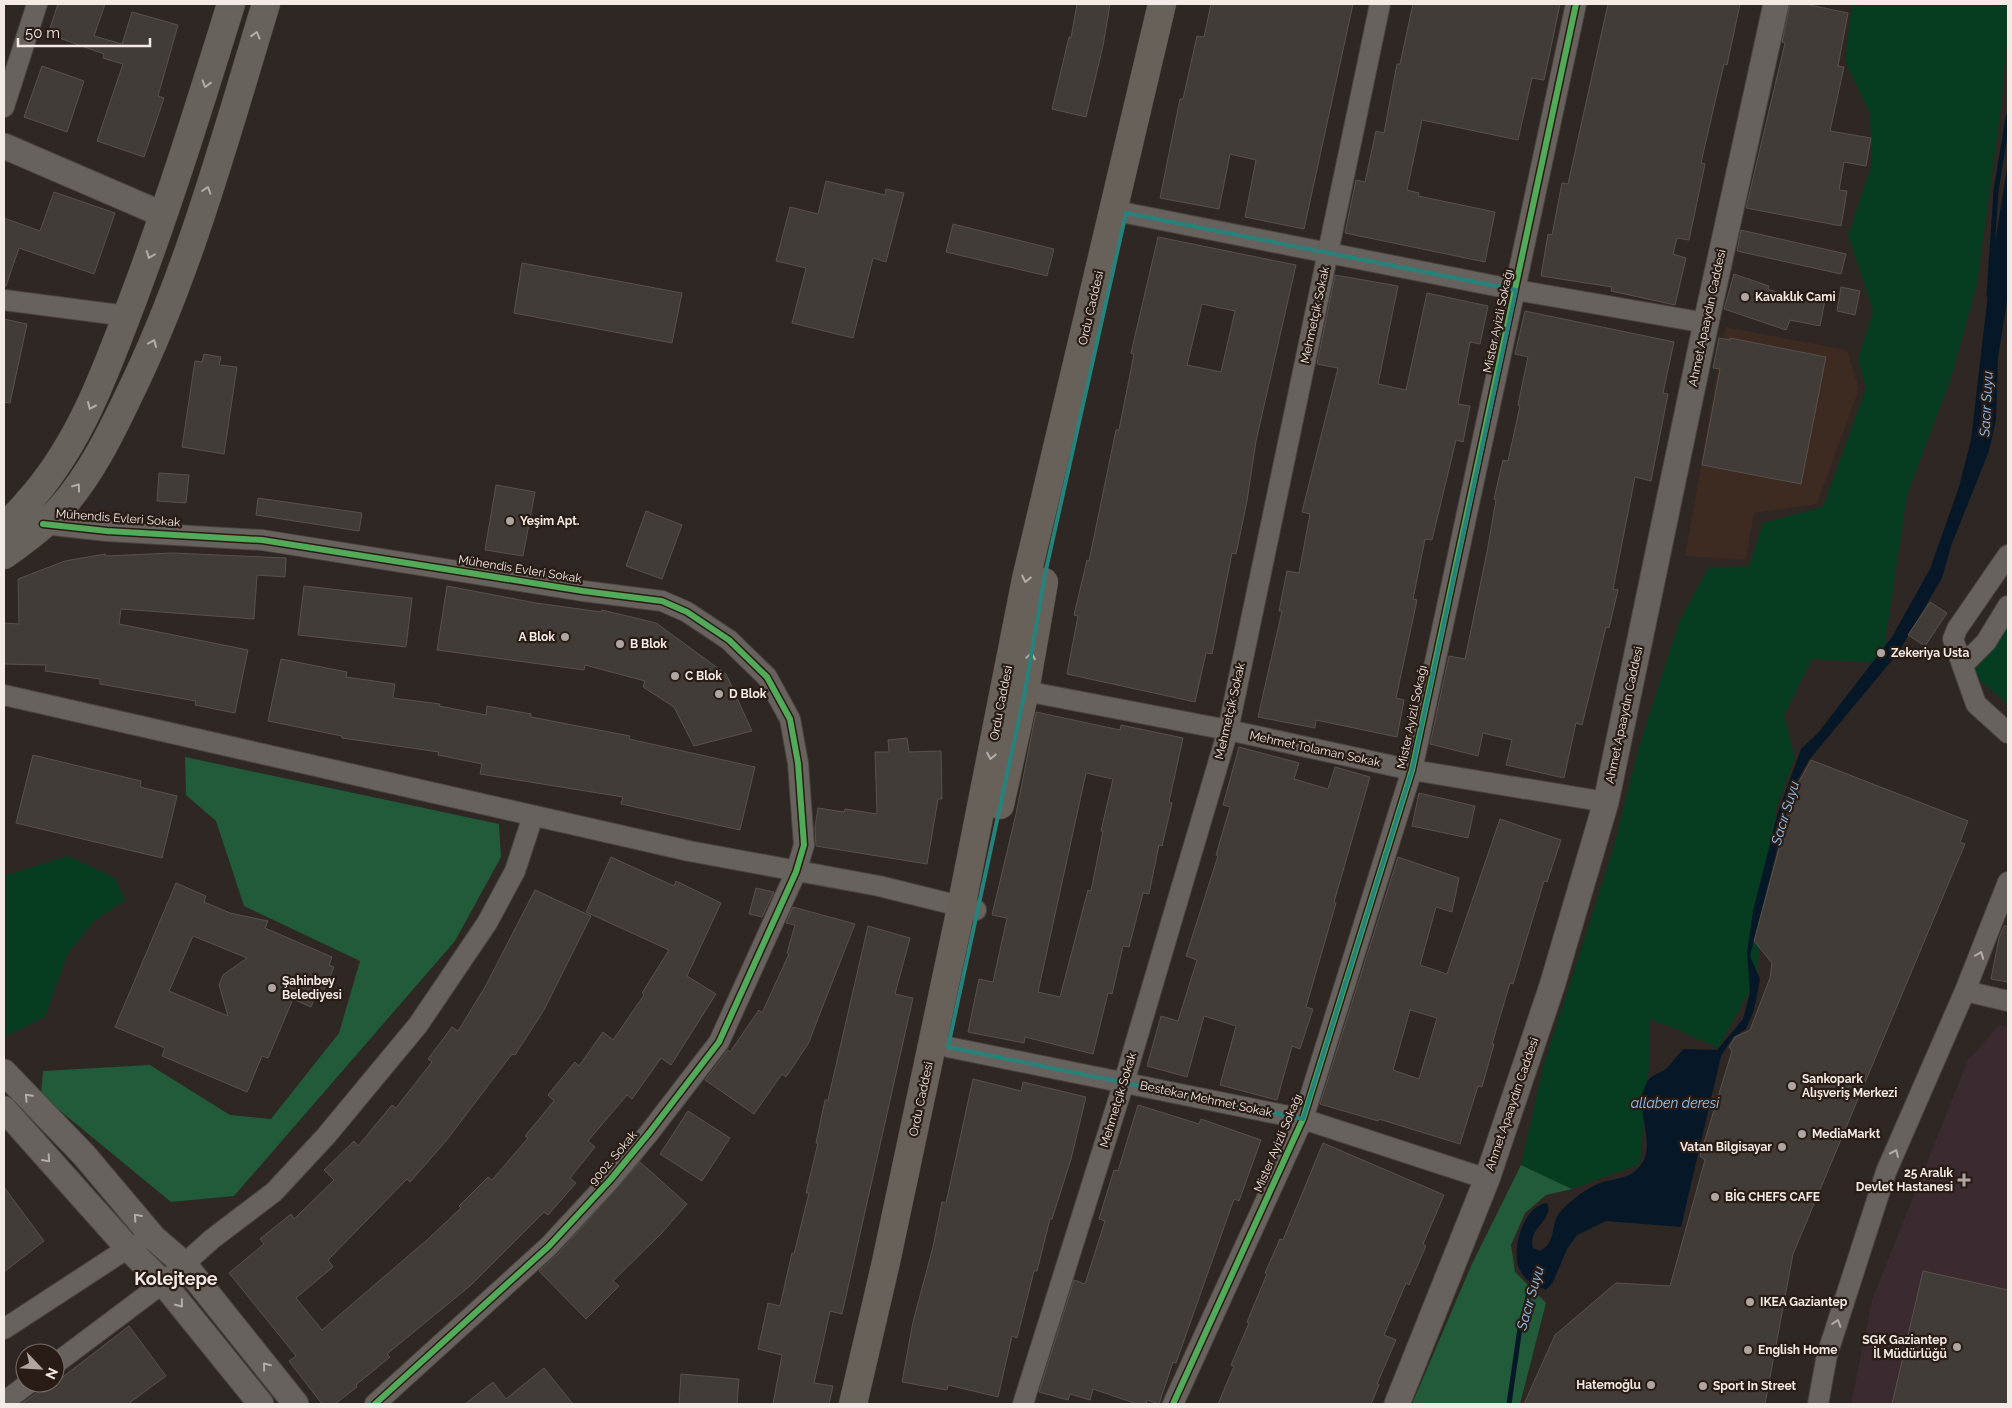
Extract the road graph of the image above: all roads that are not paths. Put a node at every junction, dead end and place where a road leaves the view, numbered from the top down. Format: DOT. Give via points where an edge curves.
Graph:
graph roads {
  1 [pos="36,4"];
  2 [pos="231,4"];
  3 [pos="266,4"];
  4 [pos="1162,4"];
  5 [pos="1174,4"];
  6 [pos="1380,4"];
  7 [pos="1576,4"];
  8 [pos="1776,4"];
  9 [pos="4,107"];
  10 [pos="4,146"];
  11 [pos="1126,213"];
  12 [pos="164,215"];
  13 [pos="1328,252"];
  14 [pos="1516,290"];
  15 [pos="4,300"];
  16 [pos="127,316"];
  17 [pos="1706,323"];
  18 [pos="43,524"];
  19 [pos="4,527"];
  20 [pos="4,555"];
  21 [pos="2008,555"];
  22 [pos="2008,606"];
  23 [pos="1963,665"];
  24 [pos="1026,691"];
  25 [pos="4,695"];
  26 [pos="1228,730"];
  27 [pos="2008,733"];
  28 [pos="1412,770"];
  29 [pos="1606,802"];
  30 [pos="533,816"];
  31 [pos="796,872"];
  32 [pos="2008,882"];
  33 [pos="968,909"];
  34 [pos="1965,992"];
  35 [pos="2008,1001"];
  36 [pos="948,1047"];
  37 [pos="4,1072"];
  38 [pos="1124,1082"];
  39 [pos="4,1109"];
  40 [pos="1303,1119"];
  41 [pos="1487,1179"];
  42 [pos="154,1238"];
  43 [pos="128,1248"];
  44 [pos="184,1264"];
  45 [pos="163,1283"];
  46 [pos="4,1330"];
  47 [pos="65,1356"];
  48 [pos="16,1393"];
  49 [pos="4,1402"];
  50 [pos="261,1404"];
  51 [pos="296,1404"];
  52 [pos="375,1404"];
  53 [pos="853,1404"];
  54 [pos="867,1404"];
  55 [pos="1023,1404"];
  56 [pos="1173,1404"];
  57 [pos="1397,1404"];
  58 [pos="1818,1404"];
  1 -- 9 [label="street"];
  2 -- 12 [label="main road, one-way"];
  18 -- 3 [label="main road, one-way" via="62,508 88,472 144,364 170,302"];
  4 -- 33 [label="main road, Ordu Caddesi, one-way" via="1026,579"];
  5 -- 11 [label="main road, Ordu Caddesi"];
  6 -- 13 [label="street, Mehmetçik Sokak"];
  7 -- 14 [label="street, Mister Ayizli Sokağı"];
  8 -- 17 [label="street, Ahmet Apaaydın Caddesi"];
  10 -- 12 [label="street"];
  11 -- 13 [label="street"];
  24 -- 11 [label="main road, Ordu Caddesi, one-way" via="1045,574"];
  12 -- 16 [label="main road, one-way"];
  13 -- 14 [label="street"];
  13 -- 26 [label="street, Mehmetçik Sokak"];
  14 -- 17 [label="street"];
  14 -- 28 [label="street, Mister Ayizli Sokağı"];
  15 -- 16 [label="street"];
  16 -- 19 [label="main road, one-way" via="89,411 56,469"];
  17 -- 29 [label="street, Ahmet Apaaydın Caddesi"];
  18 -- 20 [label="main road"];
  18 -- 31 [label="street, Mühendis Evleri Sokak" via="262,540 670,604 728,640 767,677 790,719 798,764 804,845"];
  21 -- 23 [label="street" via="1957,628 1953,639"];
  22 -- 23 [label="street" via="1986,642"];
  23 -- 27 [label="street" via="1976,704"];
  24 -- 26 [label="street, Mehmet Tolaman Sokak"];
  24 -- 33 [label="main road, Ordu Caddesi"];
  25 -- 30 [label="street"];
  26 -- 28 [label="street, Mehmet Tolaman Sokak"];
  26 -- 38 [label="street, Mehmetçik Sokak"];
  28 -- 29 [label="street, Mehmet Tolaman Sokak"];
  28 -- 40 [label="street, Mister Ayizli Sokağı"];
  29 -- 41 [label="street, Ahmet Apaaydın Caddesi" via="1552,986"];
  30 -- 31 [label="street"];
  30 -- 44 [label="street" via="515,871 487,924 418,1025 326,1136 274,1192"];
  31 -- 33 [label="street" via="878,886"];
  31 -- 52 [label="street, 9002. Sokak" via="719,1042 649,1133 549,1246"];
  34 -- 32 [label="street, one-way"];
  33 -- 36 [label="main road, Ordu Caddesi"];
  33 -- 53 [label="main road, Ordu Caddesi"];
  34 -- 35 [label="street"];
  58 -- 34 [label="street, one-way" via="1827,1355 1886,1172"];
  36 -- 38 [label="street, Bestekar Mehmet Sokak"];
  36 -- 54 [label="main road, Ordu Caddesi"];
  42 -- 37 [label="street, one-way" via="84,1155"];
  38 -- 40 [label="street, Bestekar Mehmet Sokak"];
  38 -- 55 [label="street, Mehmetçik Sokak"];
  39 -- 43 [label="street, one-way"];
  40 -- 41 [label="street, Bestekar Mehmet Sokak"];
  40 -- 56 [label="street, Mister Ayizli Sokağı"];
  41 -- 57 [label="street, Ahmet Apaaydın Caddesi"];
  42 -- 43 [label="street"];
  42 -- 44 [label="street"];
  43 -- 45 [label="street"];
  43 -- 46 [label="street"];
  44 -- 45 [label="street"];
  51 -- 44 [label="street, one-way"];
  45 -- 47 [label="street"];
  45 -- 50 [label="street, one-way"];
  48 -- 49 [label="street"];
}
